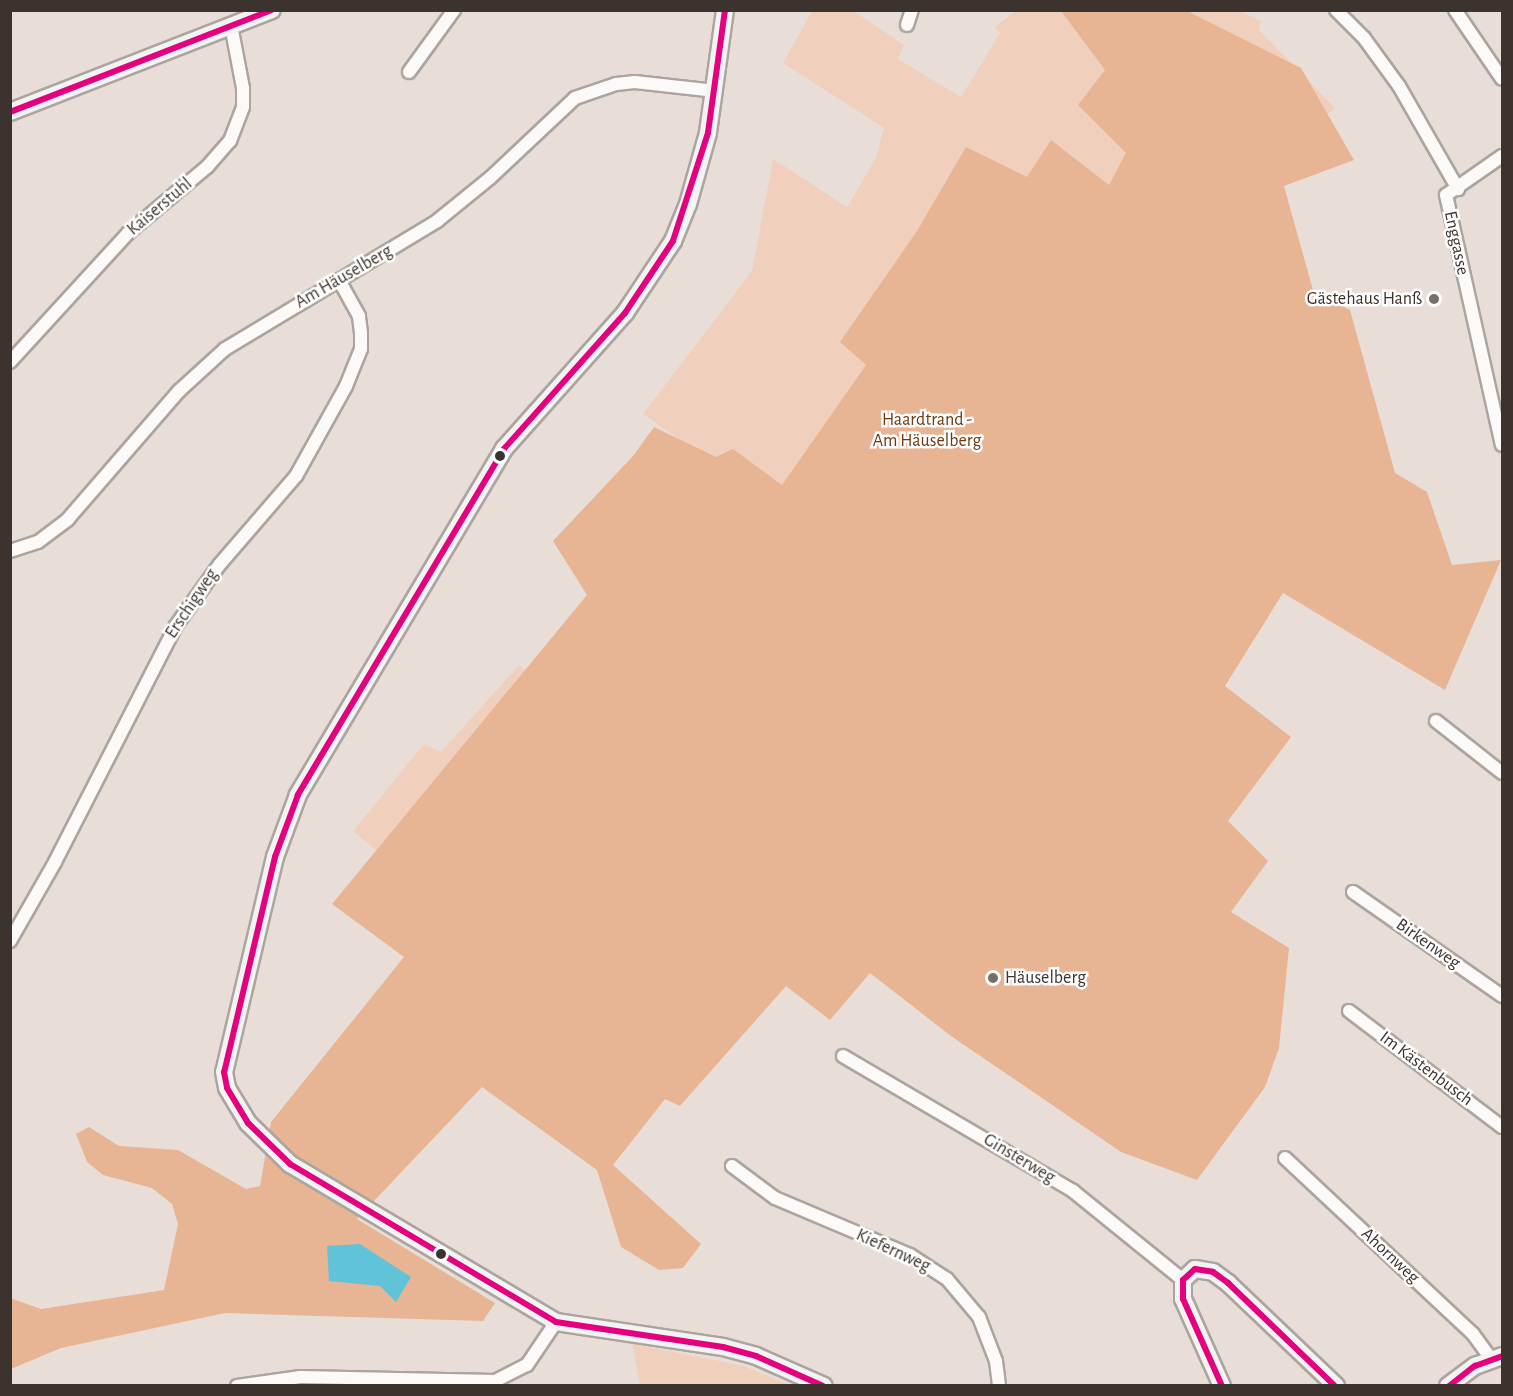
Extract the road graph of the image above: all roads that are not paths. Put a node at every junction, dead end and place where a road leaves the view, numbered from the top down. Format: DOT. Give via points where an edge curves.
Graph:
graph roads {
  1 [pos="272,10"];
  2 [pos="454,10"];
  3 [pos="725,10"];
  4 [pos="912,10"];
  5 [pos="1336,10"];
  6 [pos="1455,10"];
  7 [pos="231,25"];
  8 [pos="907,25"];
  9 [pos="409,72"];
  10 [pos="1503,79"];
  11 [pos="715,91"];
  12 [pos="10,112"];
  13 [pos="1503,156"];
  14 [pos="1458,189"];
  15 [pos="339,280"];
  16 [pos="10,362"];
  17 [pos="1503,445"];
  18 [pos="10,551"];
  19 [pos="1436,721"];
  20 [pos="1503,773"];
  21 [pos="1353,892"];
  22 [pos="10,941"];
  23 [pos="1503,996"];
  24 [pos="1349,1011"];
  25 [pos="843,1056"];
  26 [pos="1503,1127"];
  27 [pos="1285,1158"];
  28 [pos="732,1166"];
  29 [pos="1183,1280"];
  30 [pos="556,1322"];
  31 [pos="1497,1357"];
  32 [pos="237,1386"];
  33 [pos="824,1386"];
  34 [pos="999,1386"];
  35 [pos="1222,1386"];
  36 [pos="1336,1386"];
  37 [pos="1448,1386"];
  1 -- 7 [label="street"];
  2 -- 9 [label="street"];
  3 -- 11 [label="street"];
  4 -- 8 [label="street"];
  5 -- 14 [label="street, Enggasse" via="1364,38 1399,86"];
  6 -- 10 [label="street"];
  7 -- 12 [label="street"];
  7 -- 16 [label="street, Kaiserstuhl" via="243,107 230,141 207,167 128,233"];
  11 -- 15 [label="street, Am Häuselberg" via="635,82 575,98 465,201"];
  11 -- 30 [label="street" via="688,204 658,267 625,313 504,449 298,795 275,857 225,1062 227,1088 235,1104 248,1123 290,1164"];
  13 -- 14 [label="street"];
  14 -- 17 [label="street, Enggasse" via="1446,195"];
  15 -- 18 [label="street, Am Häuselberg" via="218,354 179,391 68,519 38,542"];
  15 -- 22 [label="street, Erschigweg" via="359,316 361,333 362,349 346,386 296,476 220,564 175,627 55,862"];
  19 -- 20 [label="street"];
  21 -- 23 [label="street, Birkenweg"];
  24 -- 26 [label="street, Im Kästenbusch"];
  25 -- 29 [label="street, Ginsterweg" via="1072,1191"];
  27 -- 31 [label="street, Ahornweg"];
  28 -- 34 [label="street, Kiefernweg" via="775,1198 910,1255 947,1279 979,1317 996,1361"];
  29 -- 35 [label="street" via="1186,1311"];
  29 -- 36 [label="street" via="1199,1268 1218,1275"];
  30 -- 32 [label="street" via="527,1365 495,1381 300,1377"];
  30 -- 33 [label="street" via="723,1347 756,1356"];
  31 -- 37 [label="street"];
}
